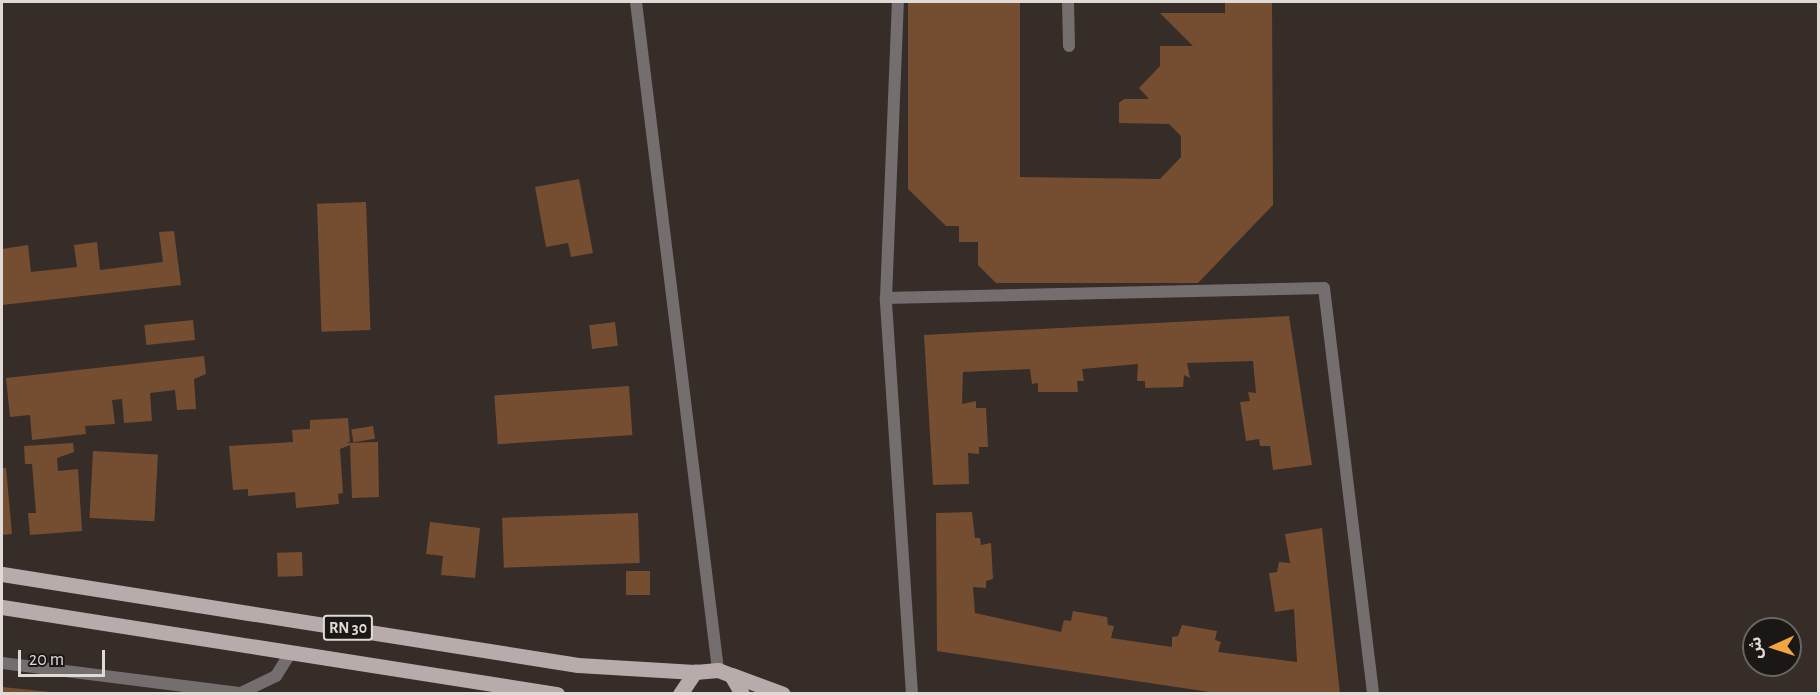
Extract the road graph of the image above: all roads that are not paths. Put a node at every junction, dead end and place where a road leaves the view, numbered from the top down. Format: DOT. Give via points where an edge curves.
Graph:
graph roads {
  1 [pos="636,2"];
  2 [pos="898,2"];
  3 [pos="1068,2"];
  4 [pos="1069,46"];
  5 [pos="886,298"];
  6 [pos="2,574"];
  7 [pos="2,607"];
  8 [pos="291,652"];
  9 [pos="2,663"];
  10 [pos="695,672"];
  11 [pos="725,672"];
  12 [pos="557,693"];
  13 [pos="680,693"];
  14 [pos="742,693"];
  15 [pos="783,693"];
  16 [pos="912,693"];
  17 [pos="1373,693"];
  1 -- 11 [label="street"];
  2 -- 5 [label="street"];
  3 -- 4 [label="street"];
  5 -- 16 [label="street"];
  5 -- 17 [label="street" via="1324,288"];
  6 -- 10 [label="main road, RN 30" via="578,665"];
  7 -- 8 [label="main road, RN 30"];
  8 -- 9 [label="street" via="276,676 241,693"];
  8 -- 12 [label="main road, RN 30"];
  10 -- 11 [label="main road"];
  10 -- 13 [label="main road"];
  11 -- 14 [label="main road"];
  11 -- 15 [label="main road"];
}
